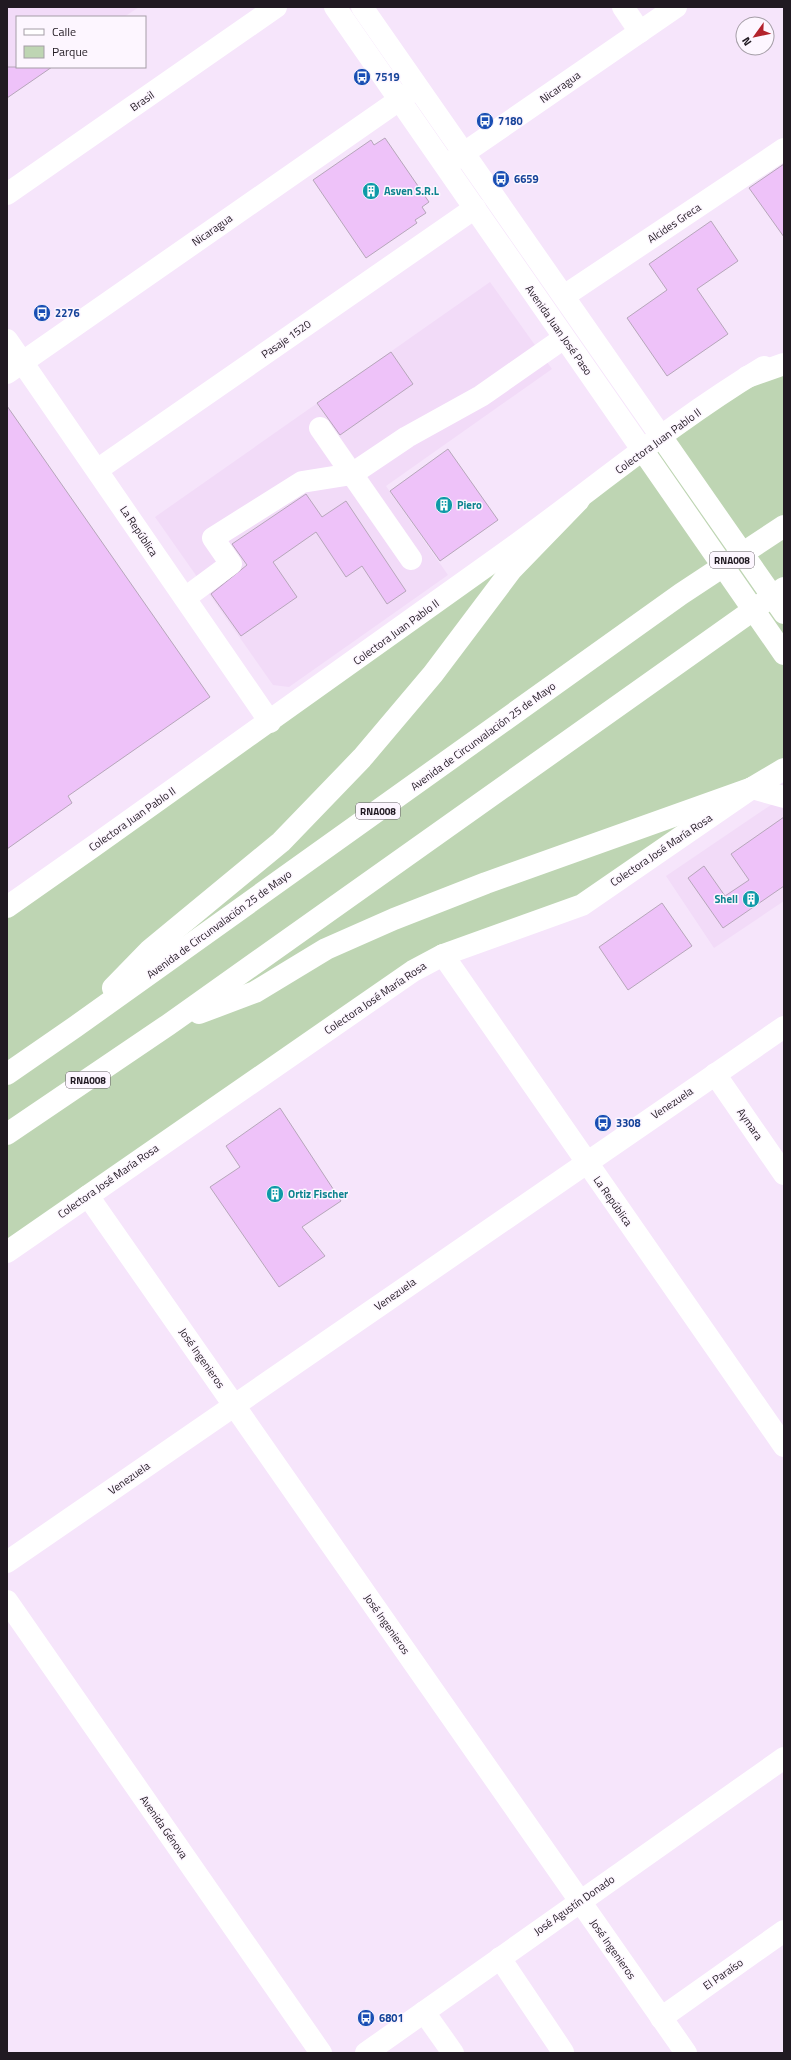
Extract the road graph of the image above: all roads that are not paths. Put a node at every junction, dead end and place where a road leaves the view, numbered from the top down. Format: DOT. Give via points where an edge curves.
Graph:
graph roads {
  1 [pos="276,7"];
  2 [pos="335,7"];
  3 [pos="362,7"];
  4 [pos="623,7"];
  5 [pos="676,7"];
  6 [pos="640,32"];
  7 [pos="418,87"];
  8 [pos="399,100"];
  9 [pos="784,149"];
  10 [pos="464,153"];
  11 [pos="445,166"];
  12 [pos="7,194"];
  13 [pos="475,208"];
  14 [pos="564,296"];
  15 [pos="564,338"];
  16 [pos="7,340"];
  17 [pos="784,355"];
  18 [pos="784,364"];
  19 [pos="15,368"];
  20 [pos="747,377"];
  21 [pos="320,428"];
  22 [pos="662,437"];
  23 [pos="643,451"];
  24 [pos="97,470"];
  25 [pos="352,474"];
  26 [pos="579,500"];
  27 [pos="784,526"];
  28 [pos="411,559"];
  29 [pos="784,588"];
  30 [pos="185,598"];
  31 [pos="784,613"];
  32 [pos="784,654"];
  33 [pos="270,722"];
  34 [pos="784,769"];
  35 [pos="752,788"];
  36 [pos="784,797"];
  37 [pos="7,907"];
  38 [pos="443,956"];
  39 [pos="168,1025"];
  40 [pos="75,1027"];
  41 [pos="784,1027"];
  42 [pos="7,1074"];
  43 [pos="715,1074"];
  44 [pos="7,1134"];
  45 [pos="586,1162"];
  46 [pos="784,1174"];
  47 [pos="88,1196"];
  48 [pos="7,1252"];
  49 [pos="234,1405"];
  50 [pos="784,1446"];
  51 [pos="7,1562"];
  52 [pos="7,1601"];
  53 [pos="784,1758"];
  54 [pos="580,1901"];
  55 [pos="784,1931"];
  56 [pos="500,1958"];
  57 [pos="424,2012"];
  58 [pos="661,2018"];
  59 [pos="680,2051"];
  60 [pos="563,2052"];
  61 [pos="321,2053"];
  62 [pos="366,2053"];
  63 [pos="453,2053"];
  1 -- 12 [label="main road, Brasil"];
  2 -- 8 [label="main road, Avenida Juan José Paso"];
  3 -- 7 [label="main road, Avenida Juan José Paso"];
  4 -- 6 [label="main road"];
  5 -- 6 [label="main road, Nicaragua"];
  6 -- 10 [label="main road, Nicaragua"];
  7 -- 8 [label="main road, Nicaragua"];
  7 -- 10 [label="main road, Avenida Juan José Paso"];
  8 -- 11 [label="main road, Avenida Juan José Paso"];
  8 -- 19 [label="main road, Nicaragua"];
  9 -- 14 [label="main road, Alcides Greca"];
  10 -- 11 [label="main road, Nicaragua"];
  10 -- 14 [label="main road, Avenida Juan José Paso"];
  11 -- 13 [label="main road, Avenida Juan José Paso"];
  13 -- 15 [label="main road, Avenida Juan José Paso"];
  13 -- 24 [label="main road, Pasaje 1520"];
  14 -- 22 [label="main road, Avenida Juan José Paso"];
  15 -- 23 [label="main road, Avenida Juan José Paso"];
  15 -- 25 [label="main road" via="481,396 407,437"];
  16 -- 19 [label="main road, La República"];
  17 -- 20 [label="main road, Colectora Juan Pablo II"];
  18 -- 20 [label="main road"];
  19 -- 24 [label="main road, La República"];
  20 -- 22 [label="main road, Colectora Juan Pablo II"];
  21 -- 25 [label="main road"];
  22 -- 23 [label="main road, Colectora Juan Pablo II"];
  22 -- 31 [label="main road, Avenida Juan José Paso"];
  23 -- 26 [label="main road, Colectora Juan Pablo II"];
  23 -- 32 [label="main road, Avenida Juan José Paso"];
  24 -- 30 [label="main road, La República"];
  25 -- 28 [label="main road"];
  25 -- 30 [label="main road" via="302,482 213,538 231,564"];
  26 -- 33 [label="main road, Colectora Juan Pablo II"];
  26 -- 40 [label="main road" via="512,569 433,674 362,758 280,842 150,950"];
  27 -- 40 [label="main road, Avenida de Circunvalación 25 de Mayo / RNA008" via="681,594"];
  29 -- 39 [label="main road, RNA008"];
  30 -- 33 [label="main road, La República"];
  33 -- 37 [label="main road, Colectora Juan Pablo II"];
  34 -- 35 [label="main road, Colectora José María Rosa"];
  35 -- 36 [label="main road"];
  35 -- 38 [label="main road, Colectora José María Rosa" via="582,905"];
  35 -- 39 [label="main road" via="486,883 394,919 326,949 255,992"];
  38 -- 45 [label="main road, La República"];
  38 -- 47 [label="main road, Colectora José María Rosa" via="413,971"];
  39 -- 44 [label="main road, RNA008"];
  40 -- 42 [label="main road, Avenida de Circunvalación 25 de Mayo / RNA008"];
  41 -- 43 [label="main road, Venezuela"];
  43 -- 45 [label="main road, Venezuela"];
  43 -- 46 [label="main road, Aymara"];
  45 -- 49 [label="main road, Venezuela"];
  45 -- 50 [label="main road, La República"];
  47 -- 48 [label="main road, Colectora José María Rosa"];
  47 -- 49 [label="main road, José Ingenieros"];
  49 -- 51 [label="main road, Venezuela"];
  49 -- 54 [label="main road, José Ingenieros"];
  52 -- 61 [label="main road, Avenida Génova"];
  53 -- 54 [label="main road, José Agustín Donado"];
  54 -- 56 [label="main road, José Agustín Donado"];
  54 -- 58 [label="main road, José Ingenieros"];
  55 -- 58 [label="main road, El Paraíso"];
  56 -- 57 [label="main road, José Agustín Donado"];
  56 -- 60 [label="main road"];
  57 -- 62 [label="main road, José Agustín Donado"];
  57 -- 63 [label="main road"];
  58 -- 59 [label="main road, José Ingenieros"];
}
